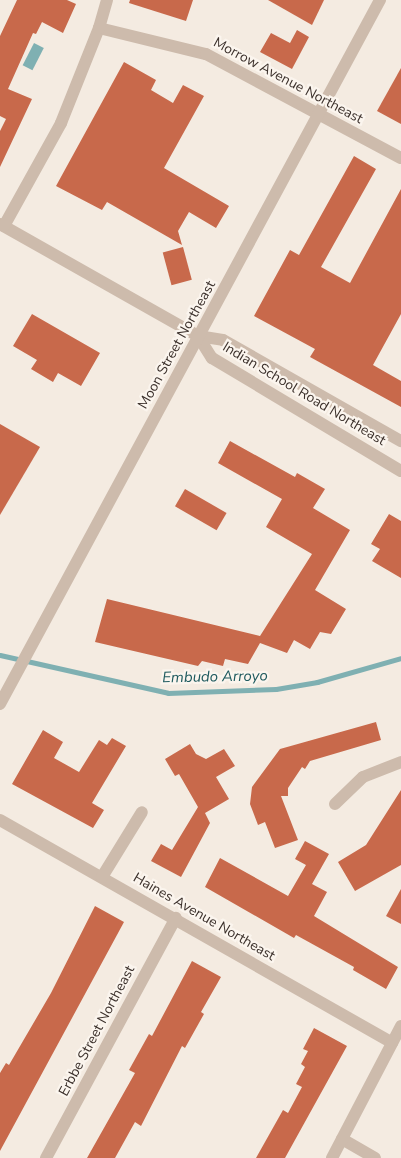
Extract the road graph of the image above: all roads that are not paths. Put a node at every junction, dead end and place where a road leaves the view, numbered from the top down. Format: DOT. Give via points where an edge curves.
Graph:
graph roads {
  1 [pos="107,0"];
  2 [pos="380,0"];
  3 [pos="99,28"];
  4 [pos="320,115"];
  5 [pos="401,158"];
  6 [pos="2,225"];
  7 [pos="198,336"];
  8 [pos="401,441"];
  9 [pos="401,470"];
  10 [pos="0,704"];
  11 [pos="401,762"];
  12 [pos="335,804"];
  13 [pos="142,812"];
  14 [pos="0,820"];
  15 [pos="102,876"];
  16 [pos="176,918"];
  17 [pos="401,1026"];
  18 [pos="392,1043"];
  19 [pos="342,1139"];
  20 [pos="46,1158"];
  21 [pos="332,1158"];
  22 [pos="375,1158"];
  1 -- 3 [label="street"];
  2 -- 4 [label="street, Moon Street Northeast"];
  3 -- 4 [label="street, Morrow Avenue Northeast" via="206,54"];
  3 -- 6 [label="street" via="61,123"];
  4 -- 5 [label="street, Morrow Avenue Northeast"];
  4 -- 7 [label="street, Moon Street Northeast"];
  6 -- 7 [label="street, Indian School Road Northeast"];
  7 -- 8 [label="street, Indian School Road Northeast" via="223,340"];
  7 -- 9 [label="street, Indian School Road Northeast" via="212,358"];
  7 -- 10 [label="street, Moon Street Northeast"];
  11 -- 12 [label="street" via="363,777"];
  13 -- 15 [label="street"];
  14 -- 15 [label="street, Haines Avenue Northeast"];
  15 -- 16 [label="street, Haines Avenue Northeast"];
  16 -- 18 [label="street, Haines Avenue Northeast"];
  16 -- 20 [label="street, Erbbe Street Northeast"];
  17 -- 18 [label="street"];
  18 -- 19 [label="street"];
  19 -- 21 [label="street"];
  19 -- 22 [label="street"];
}
